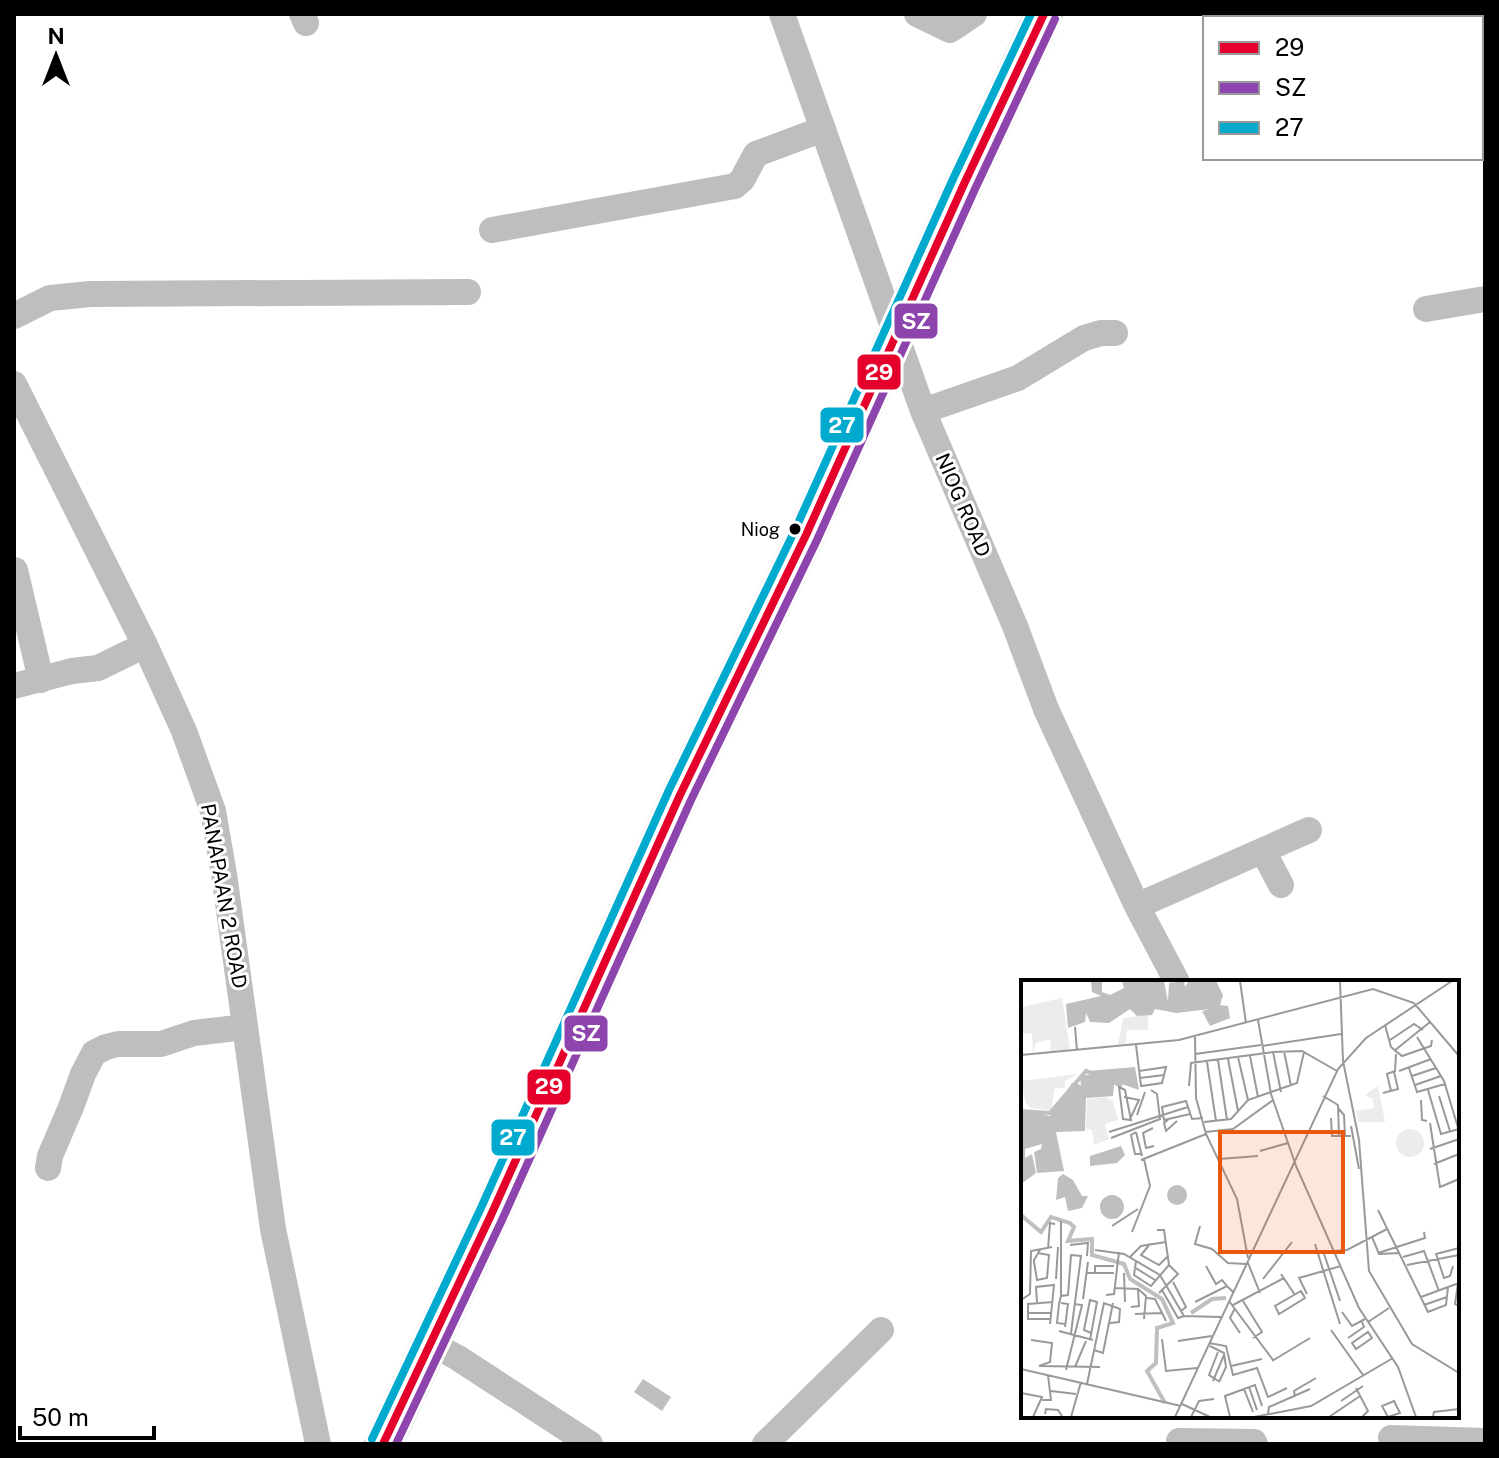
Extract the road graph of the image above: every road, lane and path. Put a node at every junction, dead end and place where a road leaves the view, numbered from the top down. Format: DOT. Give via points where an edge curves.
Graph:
graph roads {
  1 [pos="782,14"];
  2 [pos="917,14"];
  3 [pos="974,14"];
  4 [pos="1044,14"];
  5 [pos="823,129"];
  6 [pos="492,230"];
  7 [pos="468,292"];
  8 [pos="1485,299"];
  9 [pos="1426,309"];
  10 [pos="14,316"];
  11 [pos="1115,333"];
  12 [pos="896,337"];
  13 [pos="14,384"];
  14 [pos="923,411"];
  15 [pos="23,426"];
  16 [pos="15,570"];
  17 [pos="22,642"];
  18 [pos="145,645"];
  19 [pos="41,680"];
  20 [pos="14,686"];
  21 [pos="1309,830"];
  22 [pos="1263,851"];
  23 [pos="1281,885"];
  24 [pos="1137,906"];
  25 [pos="1176,980"];
  26 [pos="245,1027"];
  27 [pos="48,1168"];
  28 [pos="881,1330"];
  29 [pos="431,1343"];
  30 [pos="1389,1433"];
  31 [pos="1177,1434"];
  32 [pos="1485,1441"];
  33 [pos="318,1444"];
  34 [pos="383,1444"];
  35 [pos="590,1444"];
  36 [pos="765,1444"];
  37 [pos="1255,1444"];
  1 -- 5 [label="street, NIOG ROAD"];
  2 -- 3 [label="street" via="950,30"];
  4 -- 12 [label="highway"];
  5 -- 6 [label="street" via="756,154 735,186"];
  5 -- 12 [label="street, NIOG ROAD"];
  7 -- 10 [label="street" via="90,294 50,298"];
  8 -- 9 [label="street"];
  11 -- 14 [label="street" via="1084,338 1018,378"];
  12 -- 14 [label="street, NIOG ROAD"];
  12 -- 29 [label="highway"];
  13 -- 15 [label="street, PANAPAAN 2 ROAD"];
  14 -- 24 [label="street, NIOG ROAD" via="1046,709"];
  15 -- 18 [label="street, PANAPAAN 2 ROAD"];
  16 -- 17 [label="street"];
  17 -- 19 [label="street"];
  18 -- 19 [label="street" via="98,668"];
  18 -- 26 [label="street, PANAPAAN 2 ROAD" via="213,811"];
  19 -- 20 [label="street"];
  21 -- 22 [label="street"];
  22 -- 23 [label="street"];
  22 -- 24 [label="street"];
  24 -- 25 [label="street, NIOG ROAD"];
  26 -- 27 [label="street" via="194,1033 161,1044 118,1044 94,1053"];
  26 -- 33 [label="street, PANAPAAN 2 ROAD" via="273,1229"];
  28 -- 36 [label="street"];
  29 -- 34 [label="highway"];
  29 -- 35 [label="street"];
  30 -- 32 [label="street"];
  31 -- 37 [label="street"];
}
